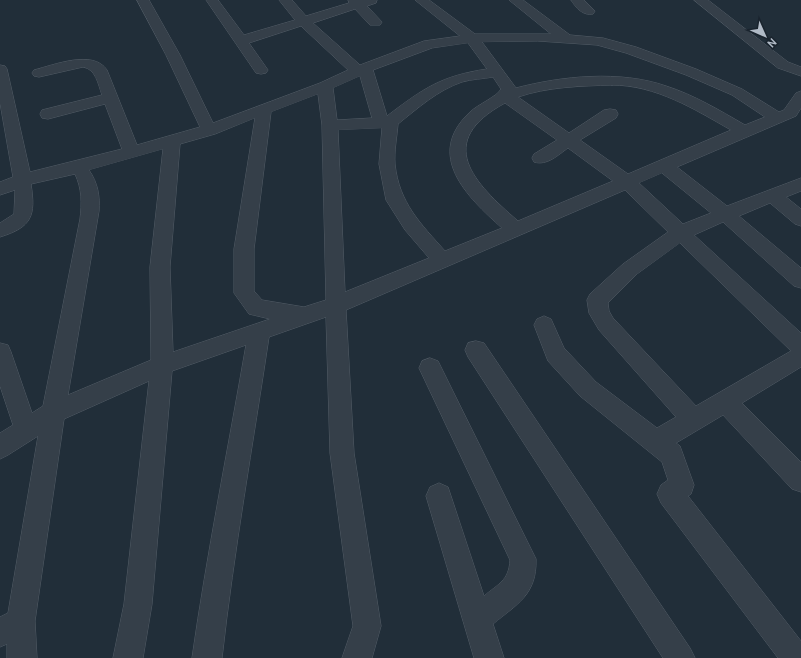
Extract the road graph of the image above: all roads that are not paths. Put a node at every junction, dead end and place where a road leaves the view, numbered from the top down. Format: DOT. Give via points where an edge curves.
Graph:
graph roads {
  1 [pos="143,0"];
  2 [pos="212,0"];
  3 [pos="285,0"];
  4 [pos="372,0"];
  5 [pos="421,0"];
  6 [pos="515,0"];
  7 [pos="577,0"];
  8 [pos="700,0"];
  9 [pos="356,2"];
  10 [pos="588,11"];
  11 [pos="304,22"];
  12 [pos="375,22"];
  13 [pos="472,38"];
  14 [pos="568,40"];
  15 [pos="240,42"];
  16 [pos="0,69"];
  17 [pos="261,70"];
  18 [pos="362,70"];
  19 [pos="496,72"];
  20 [pos="801,72"];
  21 [pos="39,73"];
  22 [pos="324,86"];
  23 [pos="506,96"];
  24 [pos="110,98"];
  25 [pos="799,104"];
  26 [pos="264,109"];
  27 [pos="48,114"];
  28 [pos="610,114"];
  29 [pos="778,118"];
  30 [pos="385,122"];
  31 [pos="330,125"];
  32 [pos="209,130"];
  33 [pos="744,131"];
  34 [pos="172,140"];
  35 [pos="568,141"];
  36 [pos="131,151"];
  37 [pos="540,158"];
  38 [pos="664,166"];
  39 [pos="79,167"];
  40 [pos="23,180"];
  41 [pos="627,182"];
  42 [pos="801,184"];
  43 [pos="0,189"];
  44 [pos="772,195"];
  45 [pos="724,214"];
  46 [pos="801,219"];
  47 [pos="0,230"];
  48 [pos="516,230"];
  49 [pos="680,233"];
  50 [pos="442,261"];
  51 [pos="801,280"];
  52 [pos="336,305"];
  53 [pos="307,315"];
  54 [pos="544,325"];
  55 [pos="259,331"];
  56 [pos="801,347"];
  57 [pos="476,350"];
  58 [pos="801,356"];
  59 [pos="1,358"];
  60 [pos="162,364"];
  61 [pos="430,368"];
  62 [pos="726,401"];
  63 [pos="53,412"];
  64 [pos="694,420"];
  65 [pos="26,430"];
  66 [pos="656,442"];
  67 [pos="0,448"];
  68 [pos="801,480"];
  69 [pos="439,496"];
  70 [pos="477,619"];
  71 [pos="11,627"];
  72 [pos="22,658"];
  73 [pos="128,658"];
  74 [pos="207,658"];
  75 [pos="358,658"];
  76 [pos="489,658"];
  77 [pos="680,658"];
  78 [pos="796,658"];
  1 -- 32 [label="street"];
  2 -- 15 [label="street"];
  3 -- 11 [label="street"];
  4 -- 9 [label="street"];
  5 -- 13 [label="street"];
  6 -- 14 [label="street"];
  7 -- 10 [label="street"];
  8 -- 20 [label="street" via="783,64"];
  9 -- 11 [label="street"];
  9 -- 12 [label="street"];
  11 -- 15 [label="street"];
  11 -- 18 [label="street"];
  13 -- 14 [label="street" via="538,37"];
  13 -- 18 [label="street" via="429,44"];
  13 -- 19 [label="street"];
  14 -- 29 [label="street" via="598,41 691,72 737,92"];
  15 -- 17 [label="street"];
  16 -- 40 [label="street"];
  18 -- 22 [label="street"];
  18 -- 30 [label="street"];
  19 -- 23 [label="street" via="509,89"];
  19 -- 30 [label="street" via="447,83"];
  21 -- 24 [label="street" via="83,62 92,64 100,70"];
  22 -- 26 [label="street"];
  22 -- 31 [label="street"];
  23 -- 33 [label="street" via="551,85 631,81 653,86 693,103"];
  23 -- 35 [label="street"];
  23 -- 48 [label="street" via="470,120 457,142 459,162 469,182 484,201"];
  24 -- 27 [label="street"];
  24 -- 36 [label="street"];
  25 -- 29 [label="street" via="790,113"];
  26 -- 32 [label="street"];
  26 -- 53 [label="street" via="244,249 244,293 256,308"];
  28 -- 35 [label="street"];
  29 -- 33 [label="street"];
  30 -- 31 [label="street"];
  30 -- 50 [label="street" via="387,164 395,200"];
  31 -- 52 [label="street"];
  32 -- 34 [label="street"];
  33 -- 38 [label="street"];
  34 -- 36 [label="street"];
  34 -- 60 [label="street" via="160,267"];
  35 -- 37 [label="street"];
  35 -- 41 [label="street"];
  36 -- 39 [label="street"];
  38 -- 41 [label="street"];
  38 -- 45 [label="street"];
  39 -- 40 [label="street"];
  39 -- 63 [label="street" via="87,179 92,198"];
  40 -- 43 [label="street"];
  40 -- 47 [label="street" via="24,215 18,222"];
  41 -- 48 [label="street"];
  41 -- 49 [label="street"];
  42 -- 44 [label="street"];
  44 -- 45 [label="street"];
  44 -- 46 [label="street"];
  45 -- 49 [label="street"];
  45 -- 51 [label="street"];
  48 -- 50 [label="street"];
  49 -- 56 [label="street"];
  49 -- 64 [label="street" via="630,269 597,300 599,313 606,324"];
  50 -- 52 [label="street"];
  52 -- 53 [label="street"];
  52 -- 75 [label="street" via="342,453 367,626"];
  53 -- 55 [label="street"];
  54 -- 66 [label="street" via="556,354 588,389"];
  55 -- 60 [label="street"];
  55 -- 74 [label="street" via="217,577"];
  57 -- 77 [label="street"];
  58 -- 62 [label="street"];
  59 -- 65 [label="street"];
  60 -- 63 [label="street"];
  60 -- 73 [label="street" via="138,604"];
  61 -- 70 [label="street" via="523,559 523,574 515,588"];
  62 -- 64 [label="street"];
  62 -- 68 [label="street"];
  63 -- 65 [label="street"];
  63 -- 71 [label="street"];
  64 -- 66 [label="street"];
  65 -- 67 [label="street"];
  66 -- 78 [label="street" via="670,454 682,485 670,494"];
  69 -- 70 [label="street"];
  70 -- 76 [label="street"];
  71 -- 72 [label="street"];
}
